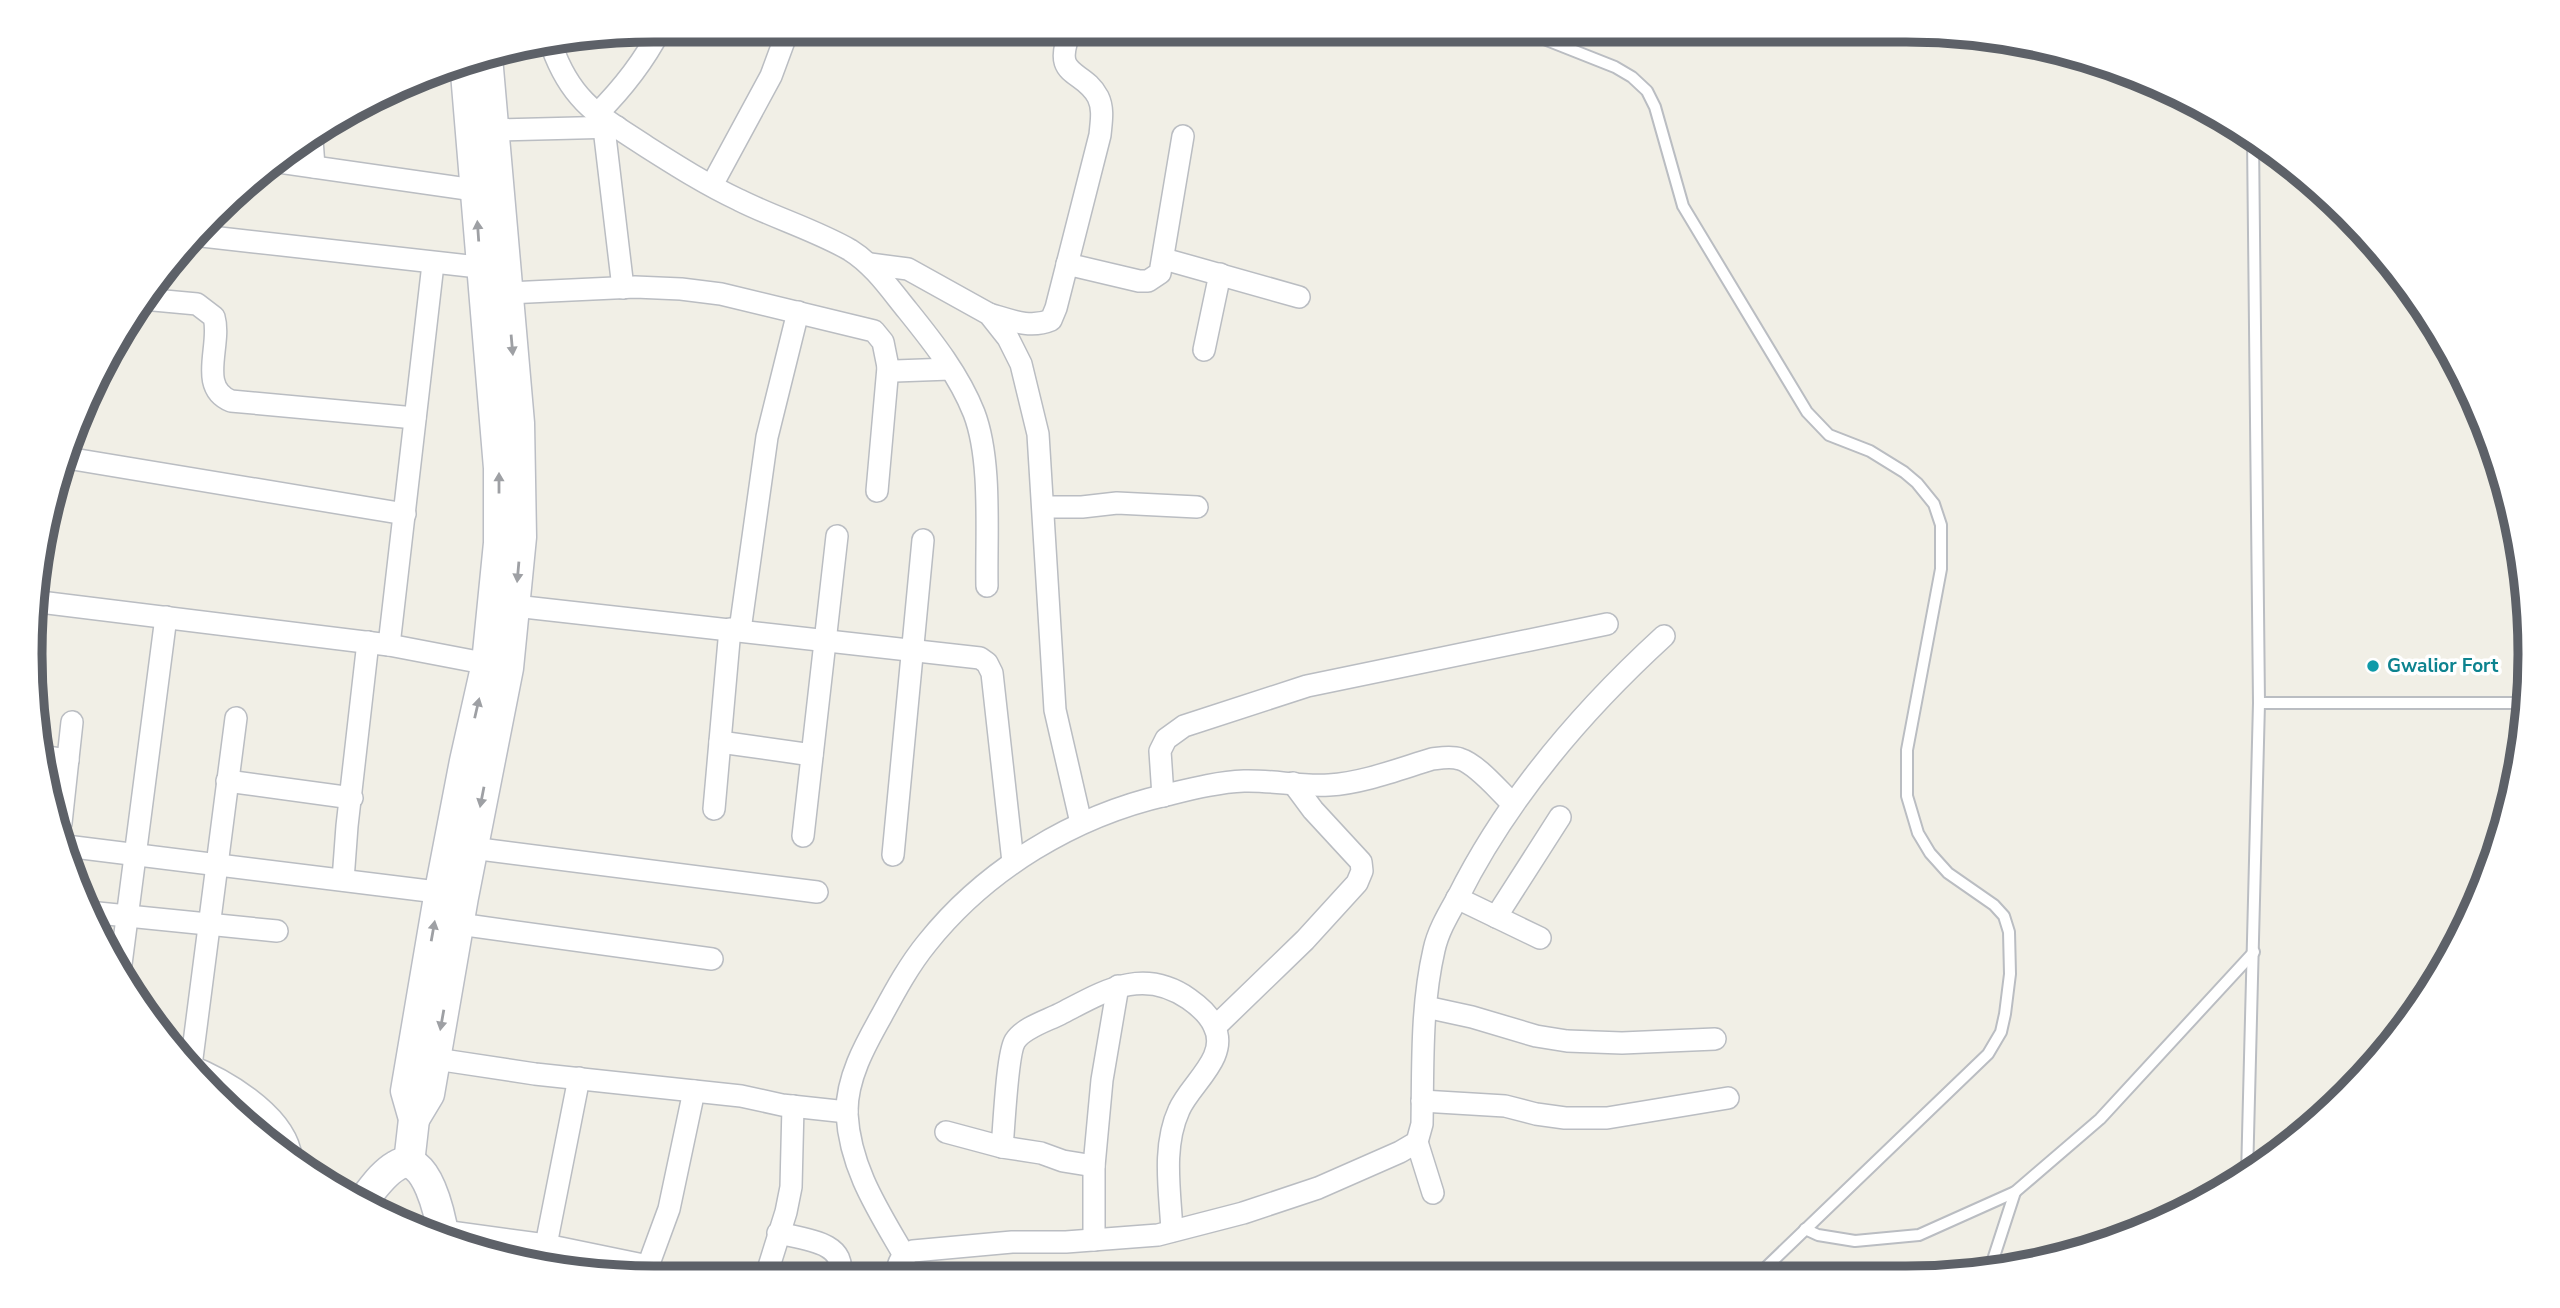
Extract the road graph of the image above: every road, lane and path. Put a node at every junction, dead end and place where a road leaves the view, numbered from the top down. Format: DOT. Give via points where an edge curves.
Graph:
graph roads {
  1 [pos="654,42"];
  2 [pos="784,42"];
  3 [pos="1066,42"];
  4 [pos="1553,42"];
  5 [pos="553,51"];
  6 [pos="488,65"];
  7 [pos="467,71"];
  8 [pos="606,123"];
  9 [pos="493,130"];
  10 [pos="1183,136"];
  11 [pos="313,146"];
  12 [pos="2253,150"];
  13 [pos="288,163"];
  14 [pos="314,167"];
  15 [pos="712,185"];
  16 [pos="487,192"];
  17 [pos="207,237"];
  18 [pos="1164,260"];
  19 [pos="433,264"];
  20 [pos="870,264"];
  21 [pos="1067,264"];
  22 [pos="1220,274"];
  23 [pos="498,277"];
  24 [pos="623,288"];
  25 [pos="1299,297"];
  26 [pos="155,300"];
  27 [pos="798,312"];
  28 [pos="989,314"];
  29 [pos="1203,349"];
  30 [pos="888,367"];
  31 [pos="950,369"];
  32 [pos="415,418"];
  33 [pos="73,459"];
  34 [pos="877,491"];
  35 [pos="1044,507"];
  36 [pos="1196,507"];
  37 [pos="405,514"];
  38 [pos="837,536"];
  39 [pos="923,540"];
  40 [pos="987,586"];
  41 [pos="44,602"];
  42 [pos="515,606"];
  43 [pos="166,617"];
  44 [pos="1607,624"];
  45 [pos="735,629"];
  46 [pos="1664,636"];
  47 [pos="825,641"];
  48 [pos="379,644"];
  49 [pos="912,650"];
  50 [pos="498,666"];
  51 [pos="2259,704"];
  52 [pos="2516,704"];
  53 [pos="236,718"];
  54 [pos="72,722"];
  55 [pos="720,742"];
  56 [pos="812,755"];
  57 [pos="51,758"];
  58 [pos="68,760"];
  59 [pos="227,782"];
  60 [pos="1293,783"];
  61 [pos="1163,796"];
  62 [pos="352,798"];
  63 [pos="1512,803"];
  64 [pos="62,810"];
  65 [pos="714,810"];
  66 [pos="1560,817"];
  67 [pos="1081,823"];
  68 [pos="803,836"];
  69 [pos="73,847"];
  70 [pos="472,848"];
  71 [pos="135,855"];
  72 [pos="893,855"];
  73 [pos="1013,862"];
  74 [pos="216,864"];
  75 [pos="343,880"];
  76 [pos="817,892"];
  77 [pos="1457,898"];
  78 [pos="454,904"];
  79 [pos="100,914"];
  80 [pos="127,917"];
  81 [pos="1496,917"];
  82 [pos="209,925"];
  83 [pos="276,932"];
  84 [pos="1540,937"];
  85 [pos="2254,952"];
  86 [pos="122,956"];
  87 [pos="712,959"];
  88 [pos="1118,986"];
  89 [pos="1426,1007"];
  90 [pos="1215,1027"];
  91 [pos="1715,1039"];
  92 [pos="191,1054"];
  93 [pos="436,1059"];
  94 [pos="211,1077"];
  95 [pos="579,1078"];
  96 [pos="694,1091"];
  97 [pos="1728,1098"];
  98 [pos="1422,1101"];
  99 [pos="793,1106"];
  100 [pos="847,1112"];
  101 [pos="414,1119"];
  102 [pos="946,1132"];
  103 [pos="1417,1142"];
  104 [pos="287,1144"];
  105 [pos="1002,1147"];
  106 [pos="2247,1162"];
  107 [pos="409,1163"];
  108 [pos="1094,1166"];
  109 [pos="2015,1192"];
  110 [pos="1433,1193"];
  111 [pos="368,1195"];
  112 [pos="441,1227"];
  113 [pos="1805,1229"];
  114 [pos="1172,1231"];
  115 [pos="778,1233"];
  116 [pos="470,1238"];
  117 [pos="1094,1240"];
  118 [pos="546,1245"];
  119 [pos="904,1255"];
  120 [pos="1993,1260"];
  121 [pos="624,1265"];
  122 [pos="648,1266"];
  123 [pos="769,1266"];
  124 [pos="840,1266"];
  125 [pos="897,1266"];
  126 [pos="1766,1266"];
  1 -- 8 [label="street"];
  2 -- 15 [label="street" via="766,86"];
  3 -- 21 [label="street" via="1065,61 1073,75 1092,88 1102,116"];
  4 -- 113 [label="lane" via="1615,66 1647,91 1683,206 1792,390 1829,435 1879,456 1917,483 1934,504 1941,525 1941,569 1909,739 1907,796 1930,853 1948,873 2004,916 2010,958 2003,1023 1988,1054"];
  5 -- 8 [label="street" via="576,95"];
  6 -- 9 [label="street"];
  7 -- 16 [label="street"];
  8 -- 9 [label="street"];
  8 -- 15 [label="street"];
  8 -- 24 [label="street"];
  9 -- 16 [label="street"];
  10 -- 18 [label="street"];
  11 -- 14 [label="street"];
  12 -- 51 [label="lane"];
  13 -- 14 [label="street"];
  14 -- 16 [label="street"];
  15 -- 20 [label="street"];
  16 -- 23 [label="street"];
  17 -- 19 [label="street"];
  18 -- 21 [label="street" via="1160,273 1148,281"];
  18 -- 22 [label="street"];
  19 -- 23 [label="street"];
  19 -- 32 [label="street"];
  20 -- 28 [label="street" via="908,269"];
  20 -- 31 [label="street"];
  21 -- 28 [label="street" via="1051,320 1025,324"];
  22 -- 25 [label="street"];
  22 -- 29 [label="street"];
  23 -- 24 [label="street"];
  23 -- 42 [label="street, one-way" via="519,423 521,537"];
  50 -- 23 [label="street, one-way"];
  24 -- 27 [label="street" via="720,294"];
  26 -- 32 [label="street" via="197,304 215,317 218,328 212,377 220,396 231,401"];
  27 -- 30 [label="street" via="874,331 883,342"];
  27 -- 45 [label="street" via="767,437"];
  28 -- 35 [label="street" via="1021,364 1038,434"];
  30 -- 31 [label="street" via="903,372"];
  30 -- 34 [label="street"];
  31 -- 40 [label="street" via="975,414 984,460"];
  32 -- 37 [label="street"];
  33 -- 37 [label="street"];
  35 -- 36 [label="street" via="1116,503"];
  35 -- 67 [label="street" via="1055,710"];
  37 -- 48 [label="street"];
  38 -- 47 [label="street"];
  39 -- 49 [label="street"];
  41 -- 43 [label="street"];
  42 -- 45 [label="street"];
  42 -- 50 [label="street"];
  43 -- 48 [label="street"];
  43 -- 71 [label="street"];
  44 -- 61 [label="street" via="1307,686 1184,726 1166,739 1160,751"];
  45 -- 47 [label="street"];
  45 -- 55 [label="street"];
  46 -- 63 [label="street" via="1605,692"];
  47 -- 49 [label="street"];
  47 -- 56 [label="street"];
  48 -- 50 [label="street"];
  48 -- 62 [label="street"];
  49 -- 72 [label="street"];
  49 -- 73 [label="street" via="980,658 992,673"];
  50 -- 70 [label="street, one-way"];
  78 -- 50 [label="street, one-way" via="465,761"];
  51 -- 52 [label="lane"];
  51 -- 85 [label="lane"];
  53 -- 59 [label="street"];
  54 -- 58 [label="street"];
  55 -- 56 [label="street"];
  55 -- 65 [label="street"];
  56 -- 68 [label="street"];
  57 -- 58 [label="street"];
  58 -- 64 [label="street"];
  59 -- 62 [label="street"];
  59 -- 74 [label="street"];
  60 -- 61 [label="street" via="1242,781"];
  60 -- 63 [label="street" via="1331,785 1432,759 1461,759"];
  60 -- 90 [label="street" via="1355,854 1362,871 1357,883 1305,940"];
  61 -- 67 [label="street"];
  62 -- 75 [label="street"];
  63 -- 77 [label="street"];
  66 -- 81 [label="street"];
  67 -- 73 [label="street"];
  69 -- 71 [label="street"];
  70 -- 76 [label="street"];
  70 -- 78 [label="street"];
  71 -- 74 [label="street"];
  71 -- 80 [label="street"];
  73 -- 100 [label="street" via="927,943 898,986 852,1075"];
  74 -- 75 [label="street"];
  74 -- 82 [label="street"];
  75 -- 78 [label="street"];
  77 -- 81 [label="street"];
  77 -- 89 [label="street" via="1434,947"];
  78 -- 87 [label="street"];
  78 -- 93 [label="street, one-way"];
  101 -- 78 [label="street, one-way" via="406,1091"];
  79 -- 80 [label="street"];
  80 -- 82 [label="street"];
  80 -- 86 [label="street"];
  81 -- 84 [label="street"];
  82 -- 83 [label="street"];
  82 -- 92 [label="street"];
  85 -- 106 [label="lane"];
  85 -- 109 [label="lane" via="2101,1119"];
  88 -- 90 [label="street" via="1133,982 1180,993 1201,1008"];
  88 -- 105 [label="street" via="1016,1040"];
  88 -- 108 [label="street"];
  89 -- 91 [label="street" via="1567,1041"];
  89 -- 98 [label="street"];
  90 -- 114 [label="street" via="1218,1043 1214,1057 1180,1107 1170,1140"];
  93 -- 95 [label="street"];
  93 -- 101 [label="street" via="429,1094"];
  94 -- 104 [label="street" via="258,1107 278,1126"];
  95 -- 96 [label="street"];
  95 -- 118 [label="street"];
  96 -- 99 [label="street"];
  96 -- 122 [label="street" via="669,1209"];
  97 -- 98 [label="street" via="1607,1118 1565,1118 1505,1106"];
  98 -- 103 [label="street"];
  99 -- 100 [label="street"];
  99 -- 115 [label="street" via="791,1187"];
  100 -- 119 [label="street" via="859,1174"];
  101 -- 107 [label="street"];
  102 -- 105 [label="street"];
  103 -- 110 [label="street"];
  103 -- 114 [label="street" via="1318,1188"];
  105 -- 108 [label="street"];
  107 -- 111 [label="street" via="398,1164"];
  107 -- 112 [label="street" via="428,1181"];
  108 -- 117 [label="street"];
  109 -- 113 [label="lane" via="1919,1235 1856,1241"];
  109 -- 120 [label="lane"];
  113 -- 126 [label="lane"];
  114 -- 117 [label="street"];
  115 -- 123 [label="street"];
  115 -- 124 [label="street" via="825,1245 838,1254"];
  116 -- 118 [label="street"];
  117 -- 119 [label="street" via="1012,1242"];
  118 -- 121 [label="street"];
  119 -- 125 [label="street"];
}
